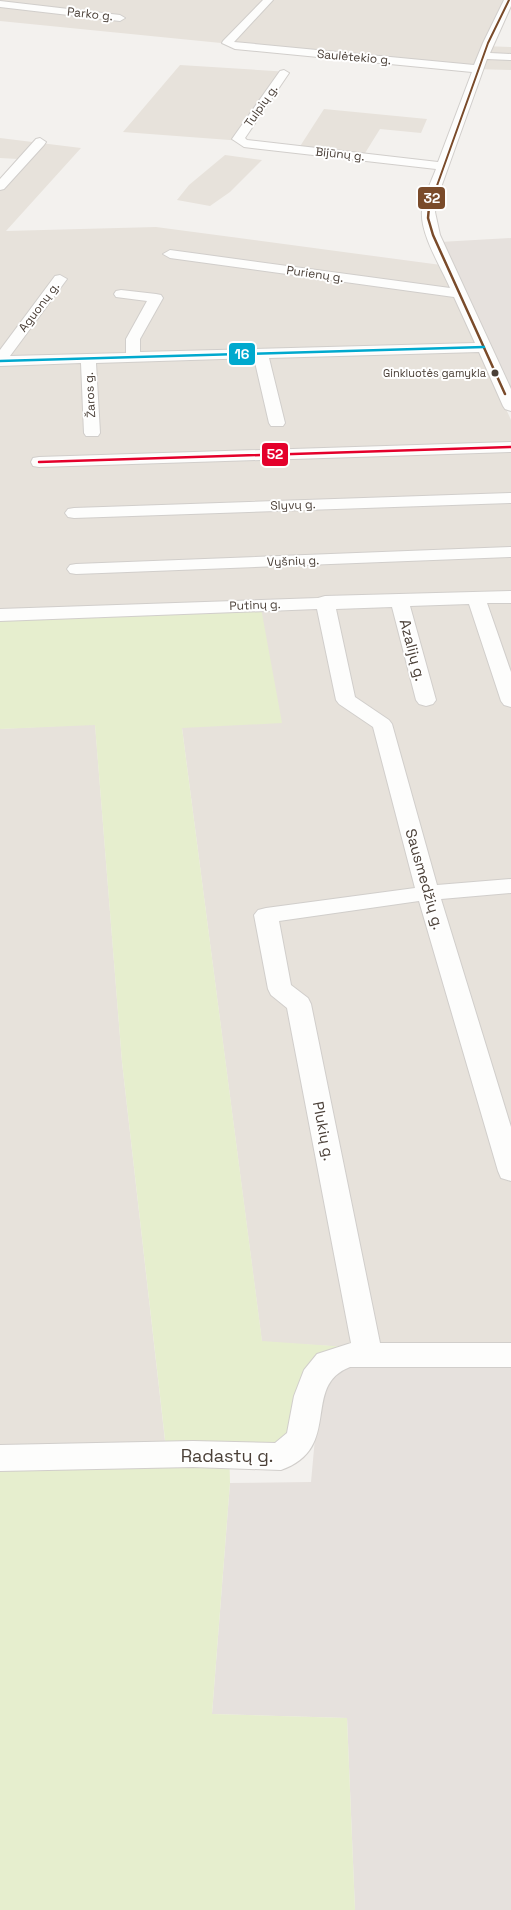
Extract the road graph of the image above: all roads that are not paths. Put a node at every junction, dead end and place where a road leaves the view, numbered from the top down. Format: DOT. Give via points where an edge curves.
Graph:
graph roads {
  1 [pos="4,0"];
  2 [pos="268,0"];
  3 [pos="509,0"];
  4 [pos="0,4"];
  5 [pos="120,18"];
  6 [pos="483,56"];
  7 [pos="511,57"];
  8 [pos="478,69"];
  9 [pos="284,73"];
  10 [pos="238,139"];
  11 [pos="40,142"];
  12 [pos="442,166"];
  13 [pos="0,186"];
  14 [pos="170,254"];
  15 [pos="60,279"];
  16 [pos="121,294"];
  17 [pos="460,294"];
  18 [pos="484,347"];
  19 [pos="260,353"];
  20 [pos="133,357"];
  21 [pos="88,358"];
  22 [pos="0,360"];
  23 [pos="511,406"];
  24 [pos="277,423"];
  25 [pos="92,433"];
  26 [pos="511,447"];
  27 [pos="39,462"];
  28 [pos="511,498"];
  29 [pos="74,513"];
  30 [pos="511,552"];
  31 [pos="76,569"];
  32 [pos="511,597"];
  33 [pos="476,598"];
  34 [pos="399,600"];
  35 [pos="326,602"];
  36 [pos="0,615"];
  37 [pos="426,700"];
  38 [pos="511,701"];
  39 [pos="511,886"];
  40 [pos="428,893"];
  41 [pos="511,1171"];
  42 [pos="511,1354"];
  43 [pos="368,1356"];
  44 [pos="0,1458"];
  1 -- 4 [label="street"];
  2 -- 8 [label="street, Saulėtekio g." via="226,43"];
  3 -- 6 [label="street"];
  4 -- 5 [label="street, Parko g."];
  6 -- 7 [label="street"];
  6 -- 8 [label="street"];
  8 -- 12 [label="street"];
  9 -- 10 [label="street, Tulpių g."];
  10 -- 12 [label="street, Bijūnų g." via="244,143"];
  11 -- 13 [label="street"];
  12 -- 17 [label="street" via="427,215"];
  14 -- 17 [label="street, Purienų g."];
  15 -- 22 [label="street, Aguonų g."];
  16 -- 20 [label="street" via="156,298 133,339"];
  17 -- 18 [label="street"];
  18 -- 19 [label="street"];
  18 -- 23 [label="street"];
  19 -- 20 [label="street"];
  19 -- 24 [label="street"];
  20 -- 21 [label="street"];
  21 -- 22 [label="street"];
  21 -- 25 [label="street, Žaros g."];
  26 -- 27 [label="street"];
  28 -- 29 [label="street, Slyvų g."];
  30 -- 31 [label="street, Vyšnių g."];
  32 -- 33 [label="street, Putinų g."];
  33 -- 34 [label="street, Putinų g."];
  33 -- 38 [label="street"];
  34 -- 35 [label="street, Putinų g."];
  34 -- 37 [label="street, Azalijų g."];
  35 -- 36 [label="street, Putinų g."];
  35 -- 40 [label="street, Sausmedžių g." via="346,700 382,724"];
  39 -- 40 [label="street"];
  40 -- 41 [label="street, Sausmedžių g."];
  40 -- 43 [label="street, Plukių g." via="266,915 280,989 299,1004"];
  42 -- 43 [label="street, Radastų g."];
  43 -- 44 [label="street, Radastų g." via="349,1355 328,1363 315,1379 309,1396 301,1440 281,1457 193,1454"];
}
